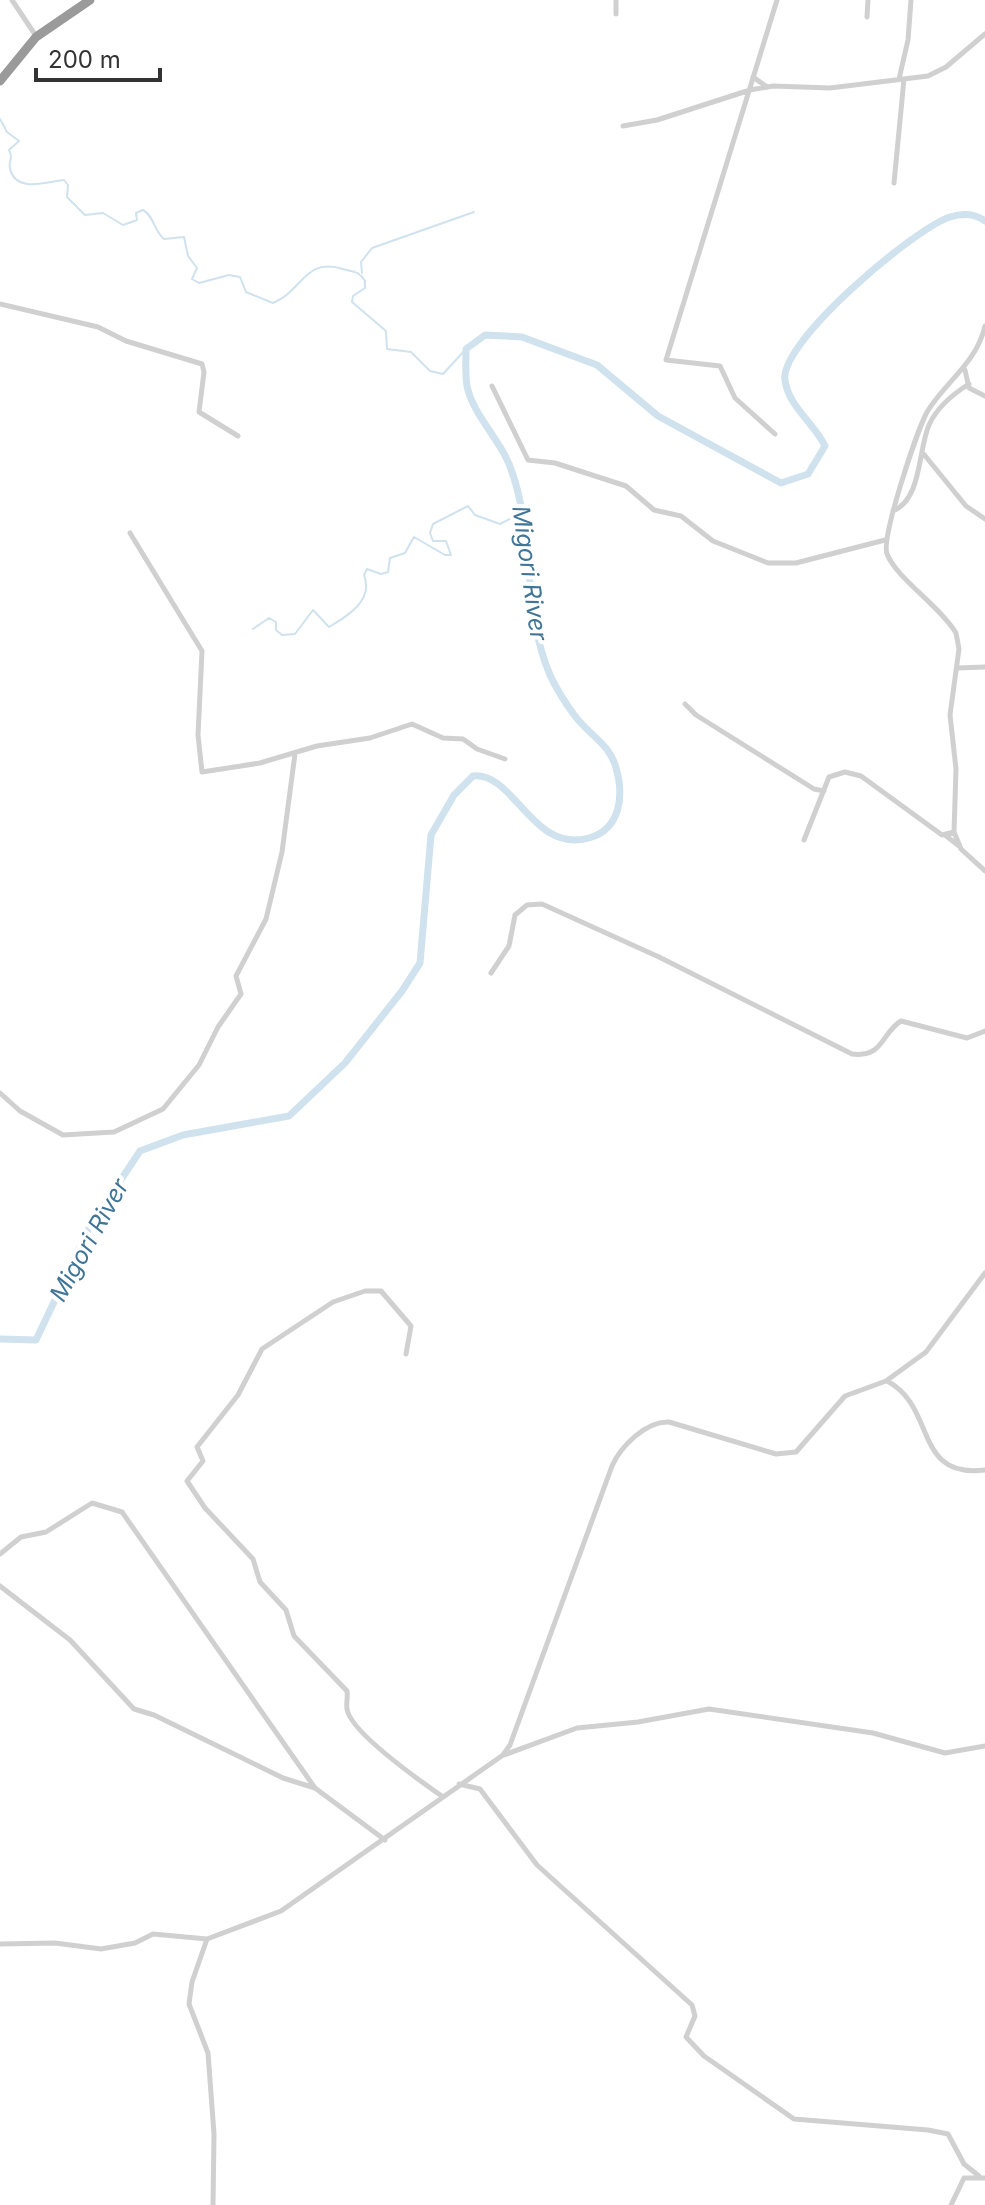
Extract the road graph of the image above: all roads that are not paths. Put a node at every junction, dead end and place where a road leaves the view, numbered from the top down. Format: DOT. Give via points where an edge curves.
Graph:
graph roads {
  1 [pos="12,0"];
  2 [pos="90,0"];
  3 [pos="616,0"];
  4 [pos="777,0"];
  5 [pos="868,0"];
  6 [pos="911,0"];
  7 [pos="616,14"];
  8 [pos="867,17"];
  9 [pos="985,34"];
  10 [pos="36,37"];
  11 [pos="753,77"];
  12 [pos="902,79"];
  13 [pos="0,81"];
  14 [pos="767,87"];
  15 [pos="750,90"];
  16 [pos="623,126"];
  17 [pos="894,183"];
  18 [pos="0,304"];
  19 [pos="985,326"];
  20 [pos="965,369"];
  21 [pos="969,384"];
  22 [pos="492,386"];
  23 [pos="985,396"];
  24 [pos="775,434"];
  25 [pos="238,436"];
  26 [pos="922,452"];
  27 [pos="893,511"];
  28 [pos="985,519"];
  29 [pos="130,533"];
  30 [pos="886,540"];
  31 [pos="876,544"];
  32 [pos="887,553"];
  33 [pos="985,667"];
  34 [pos="957,668"];
  35 [pos="685,704"];
  36 [pos="295,754"];
  37 [pos="505,759"];
  38 [pos="824,791"];
  39 [pos="954,832"];
  40 [pos="945,835"];
  41 [pos="804,840"];
  42 [pos="959,846"];
  43 [pos="985,871"];
  44 [pos="491,973"];
  45 [pos="985,1031"];
  46 [pos="0,1093"];
  47 [pos="985,1273"];
  48 [pos="406,1354"];
  49 [pos="896,1375"];
  50 [pos="886,1381"];
  51 [pos="900,1389"];
  52 [pos="985,1470"];
  53 [pos="0,1554"];
  54 [pos="0,1586"];
  55 [pos="515,1732"];
  56 [pos="985,1746"];
  57 [pos="526,1748"];
  58 [pos="503,1755"];
  59 [pos="478,1771"];
  60 [pos="459,1784"];
  61 [pos="315,1788"];
  62 [pos="480,1789"];
  63 [pos="443,1797"];
  64 [pos="385,1840"];
  65 [pos="207,1939"];
  66 [pos="0,1944"];
  67 [pos="964,2164"];
  68 [pos="982,2177"];
  69 [pos="964,2178"];
  70 [pos="213,2205"];
  71 [pos="951,2205"];
  1 -- 10 [label="street"];
  2 -- 10 [label="highway"];
  3 -- 7 [label="street"];
  4 -- 11 [label="street"];
  5 -- 8 [label="street"];
  6 -- 12 [label="street"];
  9 -- 12 [label="street" via="943,70"];
  10 -- 13 [label="highway"];
  11 -- 14 [label="street"];
  11 -- 15 [label="street"];
  12 -- 14 [label="street" via="830,88"];
  12 -- 17 [label="street"];
  14 -- 15 [label="street"];
  15 -- 16 [label="street"];
  15 -- 24 [label="street" via="666,360 720,366 735,398"];
  18 -- 25 [label="street" via="98,327 202,364 199,412"];
  19 -- 20 [label="street"];
  20 -- 21 [label="street"];
  20 -- 27 [label="street" via="920,426"];
  21 -- 23 [label="street"];
  21 -- 26 [label="street" via="936,413"];
  22 -- 31 [label="street" via="528,460 555,463 626,486 654,510 681,516 713,541 764,562 788,565"];
  26 -- 27 [label="street" via="906,500"];
  26 -- 28 [label="street" via="964,505"];
  27 -- 30 [label="street"];
  29 -- 36 [label="street" via="202,651 202,771"];
  30 -- 31 [label="street"];
  30 -- 32 [label="street"];
  31 -- 32 [label="street"];
  32 -- 34 [label="street" via="952,627 959,649"];
  33 -- 34 [label="street"];
  34 -- 39 [label="street" via="950,715 956,769"];
  35 -- 38 [label="street" via="750,750"];
  36 -- 37 [label="street" via="413,724"];
  36 -- 46 [label="street" via="282,852 266,919 236,976 241,994 199,1065 163,1109 114,1132 63,1135"];
  38 -- 40 [label="street" via="832,775 858,774"];
  38 -- 41 [label="street"];
  39 -- 40 [label="street"];
  39 -- 42 [label="street"];
  40 -- 42 [label="street"];
  42 -- 43 [label="street"];
  44 -- 45 [label="street" via="509,946 515,915 527,905 542,904 852,1054 881,1047 901,1021 967,1038"];
  47 -- 49 [label="street" via="939,1337"];
  48 -- 63 [label="street" via="411,1326 381,1291 365,1291 322,1308 255,1357 238,1395 197,1447 203,1461 187,1481 253,1559 260,1582 285,1609 294,1636 347,1691 352,1719 389,1758"];
  49 -- 50 [label="street"];
  49 -- 51 [label="street"];
  50 -- 51 [label="street"];
  50 -- 55 [label="street" via="845,1396 804,1446 790,1454 764,1452 664,1421 628,1444 608,1476"];
  51 -- 52 [label="street" via="920,1416 937,1458 955,1469"];
  53 -- 61 [label="street" via="21,1537 46,1532 92,1503 122,1512"];
  54 -- 61 [label="street" via="76,1646 135,1710 291,1782"];
  55 -- 57 [label="street"];
  55 -- 58 [label="street"];
  56 -- 57 [label="street" via="945,1753 873,1733 709,1709 588,1725"];
  57 -- 58 [label="street"];
  58 -- 59 [label="street"];
  59 -- 60 [label="street"];
  59 -- 62 [label="street"];
  60 -- 62 [label="street"];
  60 -- 63 [label="street"];
  61 -- 64 [label="street"];
  62 -- 67 [label="street" via="537,1865 692,2005 695,2016 686,2037 704,2056 794,2119 943,2132"];
  63 -- 64 [label="street"];
  64 -- 65 [label="street" via="281,1911"];
  65 -- 66 [label="street" via="153,1934 101,1949"];
  65 -- 70 [label="street" via="189,2004 208,2053"];
  67 -- 68 [label="street"];
  67 -- 69 [label="street"];
  68 -- 69 [label="street"];
  69 -- 71 [label="street"];
}
